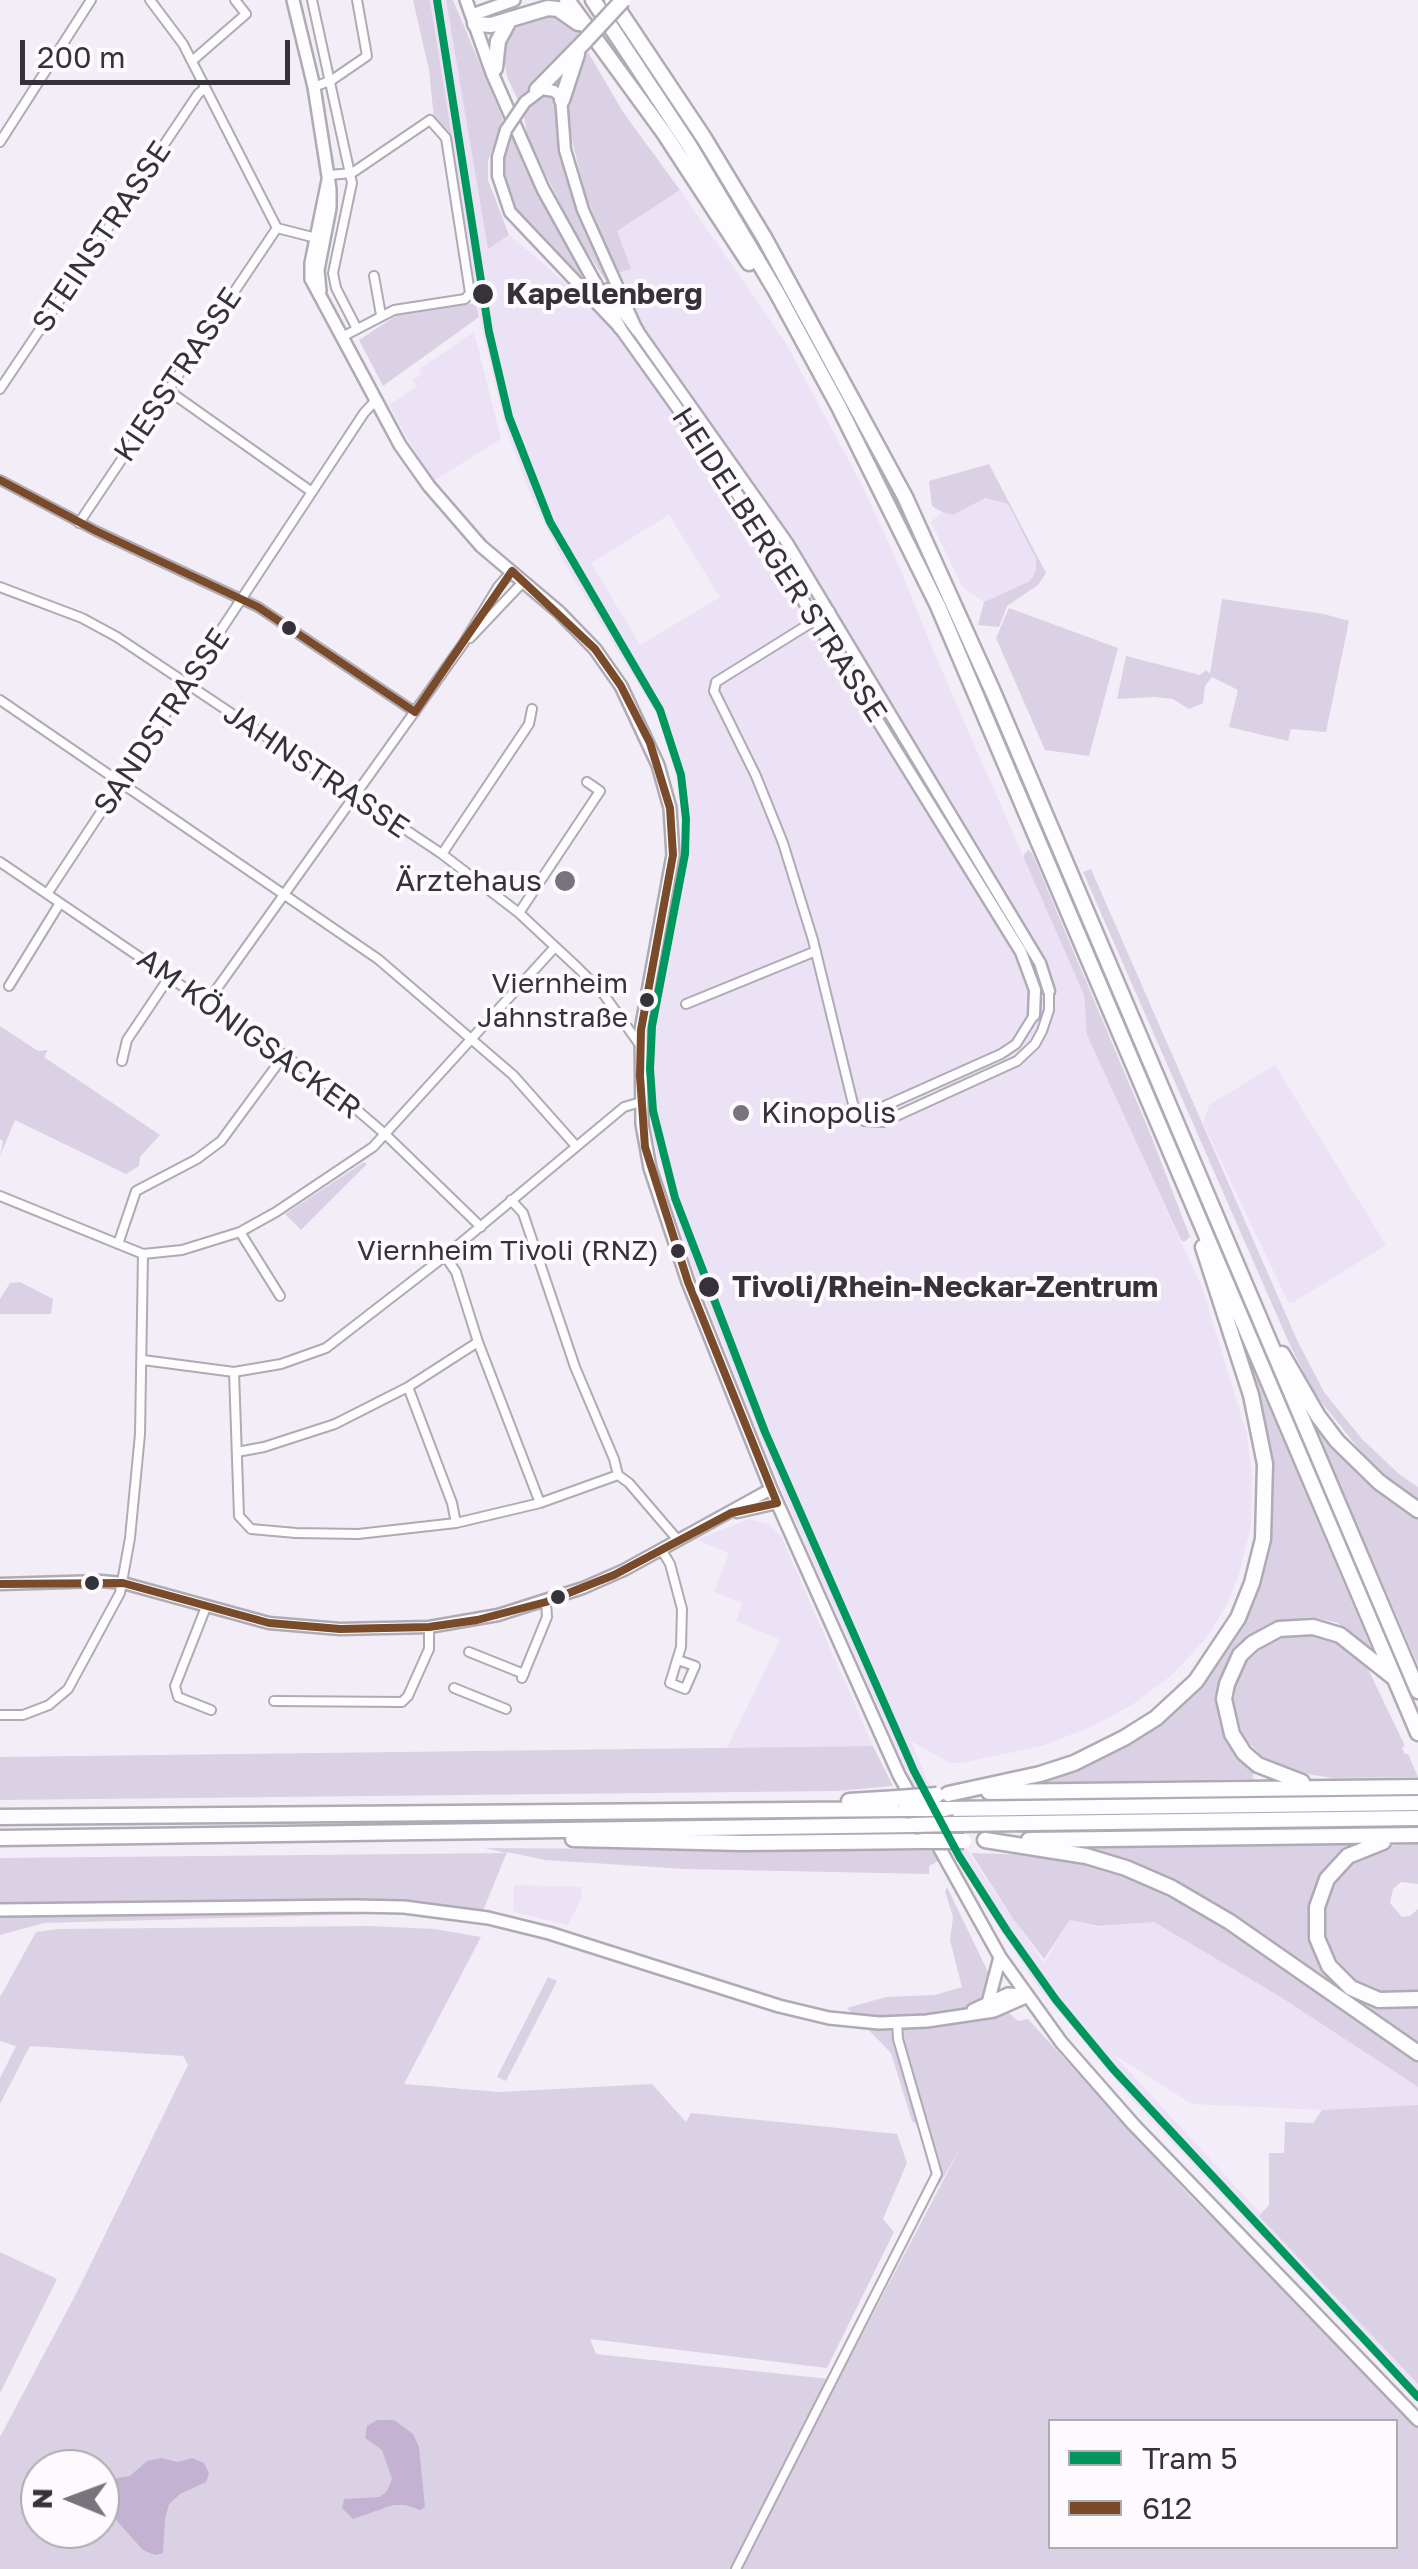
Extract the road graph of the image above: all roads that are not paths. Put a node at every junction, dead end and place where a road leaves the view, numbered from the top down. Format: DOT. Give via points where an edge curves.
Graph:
graph roads {
  1 [pos="91,0"];
  2 [pos="234,0"];
  3 [pos="293,0"];
  4 [pos="312,0"];
  5 [pos="357,0"];
  6 [pos="466,0"];
  7 [pos="514,0"];
  8 [pos="567,0"];
  9 [pos="593,0"];
  10 [pos="612,0"];
  11 [pos="622,0"];
  12 [pos="154,1"];
  13 [pos="510,18"];
  14 [pos="473,20"];
  15 [pos="587,41"];
  16 [pos="192,61"];
  17 [pos="494,68"];
  18 [pos="332,80"];
  19 [pos="314,87"];
  20 [pos="205,88"];
  21 [pos="537,90"];
  22 [pos="562,100"];
  23 [pos="519,136"];
  24 [pos="0,141"];
  25 [pos="329,175"];
  26 [pos="350,179"];
  27 [pos="277,228"];
  28 [pos="320,239"];
  29 [pos="374,276"];
  30 [pos="594,276"];
  31 [pos="776,293"];
  32 [pos="381,315"];
  33 [pos="357,328"];
  34 [pos="620,328"];
  35 [pos="637,330"];
  36 [pos="342,337"];
  37 [pos="0,389"];
  38 [pos="169,390"];
  39 [pos="376,400"];
  40 [pos="0,480"];
  41 [pos="312,492"];
  42 [pos="79,523"];
  43 [pos="512,571"];
  44 [pos="524,581"];
  45 [pos="0,587"];
  46 [pos="244,598"];
  47 [pos="830,611"];
  48 [pos="816,620"];
  49 [pos="464,644"];
  50 [pos="187,685"];
  51 [pos="0,700"];
  52 [pos="532,709"];
  53 [pos="414,712"];
  54 [pos="588,782"];
  55 [pos="122,783"];
  56 [pos="352,796"];
  57 [pos="442,854"];
  58 [pos="0,862"];
  59 [pos="283,893"];
  60 [pos="46,894"];
  61 [pos="60,903"];
  62 [pos="519,913"];
  63 [pos="555,947"];
  64 [pos="816,951"];
  65 [pos="170,976"];
  66 [pos="8,986"];
  67 [pos="1049,991"];
  68 [pos="208,1001"];
  69 [pos="686,1004"];
  70 [pos="1034,1016"];
  71 [pos="472,1037"];
  72 [pos="640,1045"];
  73 [pos="285,1054"];
  74 [pos="122,1062"];
  75 [pos="641,1102"];
  76 [pos="854,1112"];
  77 [pos="385,1134"];
  78 [pos="576,1146"];
  79 [pos="1189,1193"];
  80 [pos="0,1196"];
  81 [pos="511,1200"];
  82 [pos="481,1226"];
  83 [pos="240,1232"];
  84 [pos="118,1244"];
  85 [pos="143,1254"];
  86 [pos="445,1256"];
  87 [pos="1245,1287"];
  88 [pos="280,1296"];
  89 [pos="478,1342"];
  90 [pos="143,1360"];
  91 [pos="234,1372"];
  92 [pos="408,1387"];
  93 [pos="237,1452"];
  94 [pos="618,1475"];
  95 [pos="771,1489"];
  96 [pos="540,1503"];
  97 [pos="778,1503"];
  98 [pos="1418,1510"];
  99 [pos="732,1513"];
  100 [pos="456,1522"];
  101 [pos="677,1539"];
  102 [pos="661,1549"];
  103 [pos="123,1583"];
  104 [pos="0,1584"];
  105 [pos="546,1602"];
  106 [pos="206,1608"];
  107 [pos="429,1627"];
  108 [pos="469,1652"];
  109 [pos="678,1660"];
  110 [pos="1395,1679"];
  111 [pos="454,1688"];
  112 [pos="1418,1690"];
  113 [pos="274,1701"];
  114 [pos="506,1709"];
  115 [pos="211,1710"];
  116 [pos="0,1715"];
  117 [pos="1418,1733"];
  118 [pos="1418,1786"];
  119 [pos="1317,1787"];
  120 [pos="943,1799"];
  121 [pos="1418,1804"];
  122 [pos="0,1817"];
  123 [pos="1418,1818"];
  124 [pos="918,1821"];
  125 [pos="518,1832"];
  126 [pos="1416,1835"];
  127 [pos="0,1838"];
  128 [pos="985,1840"];
  129 [pos="0,1910"];
  130 [pos="1000,1957"];
  131 [pos="1026,1996"];
  132 [pos="1418,1998"];
  133 [pos="988,2003"];
  134 [pos="960,2016"];
  135 [pos="897,2023"];
  136 [pos="1418,2053"];
  137 [pos="1418,2420"];
  138 [pos="736,2569"];
  1 -- 24 [label="street"];
  2 -- 16 [label="street" via="246,14"];
  3 -- 19 [label="main road"];
  4 -- 18 [label="street"];
  5 -- 18 [label="street" via="367,56"];
  6 -- 14 [label="main road"];
  7 -- 14 [label="main road"];
  8 -- 15 [label="highway"];
  9 -- 31 [label="highway"];
  10 -- 87 [label="highway" via="766,239 904,498"];
  11 -- 15 [label="highway, bridge"];
  12 -- 16 [label="street"];
  13 -- 14 [label="highway" via="490,26"];
  13 -- 15 [label="highway" via="558,10"];
  13 -- 17 [label="highway"];
  14 -- 17 [label="main road"];
  14 -- 23 [label="main road"];
  15 -- 21 [label="highway"];
  15 -- 22 [label="highway"];
  15 -- 31 [label="highway" via="664,134 748,263"];
  16 -- 20 [label="street"];
  17 -- 23 [label="main road"];
  18 -- 19 [label="street"];
  18 -- 26 [label="street"];
  19 -- 25 [label="main road"];
  20 -- 27 [label="street"];
  20 -- 37 [label="street, STEINSTRASSE"];
  21 -- 22 [label="street"];
  21 -- 34 [label="street, HEIDELBERGER STRASSE, bridge" via="504,134 498,176 510,212"];
  22 -- 35 [label="street, HEIDELBERGER STRASSE" via="565,150 582,210"];
  23 -- 30 [label="main road"];
  25 -- 26 [label="street"];
  25 -- 28 [label="main road"];
  26 -- 32 [label="street" via="430,120 446,138 470,293"];
  26 -- 33 [label="street" via="333,272"];
  27 -- 28 [label="street"];
  27 -- 38 [label="street, KIESSTRASSE"];
  28 -- 36 [label="main road" via="310,270"];
  29 -- 32 [label="street"];
  30 -- 34 [label="main road"];
  30 -- 35 [label="main road"];
  31 -- 79 [label="highway" via="938,606"];
  32 -- 33 [label="street"];
  33 -- 36 [label="street"];
  34 -- 48 [label="street, HEIDELBERGER STRASSE" via="728,479"];
  35 -- 47 [label="street, HEIDELBERGER STRASSE"];
  36 -- 39 [label="main road"];
  38 -- 41 [label="street"];
  38 -- 42 [label="street, KIESSTRASSE"];
  39 -- 41 [label="street, SANDSTRASSE"];
  39 -- 43 [label="main road" via="406,454"];
  40 -- 42 [label="street"];
  41 -- 46 [label="street, SANDSTRASSE"];
  42 -- 46 [label="street"];
  43 -- 44 [label="main road"];
  43 -- 49 [label="street"];
  44 -- 49 [label="street"];
  44 -- 72 [label="main road" via="584,637 621,686 666,787 671,876"];
  45 -- 50 [label="street, JAHNSTRASSE" via="82,618"];
  46 -- 50 [label="street, SANDSTRASSE"];
  46 -- 53 [label="street"];
  47 -- 48 [label="street"];
  47 -- 67 [label="street, HEIDELBERGER STRASSE" via="1040,964"];
  48 -- 64 [label="street" via="716,682 714,691 784,843"];
  48 -- 70 [label="street, HEIDELBERGER STRASSE" via="1021,952 1036,990"];
  49 -- 53 [label="street"];
  50 -- 55 [label="street, SANDSTRASSE"];
  50 -- 56 [label="street, JAHNSTRASSE"];
  51 -- 55 [label="street"];
  52 -- 57 [label="street" via="529,724"];
  53 -- 56 [label="street"];
  54 -- 62 [label="street" via="600,791"];
  55 -- 59 [label="street"];
  55 -- 60 [label="street, SANDSTRASSE"];
  56 -- 57 [label="street, JAHNSTRASSE"];
  56 -- 59 [label="street"];
  57 -- 62 [label="street, JAHNSTRASSE"];
  58 -- 60 [label="street, AM KÖNIGSACKER"];
  59 -- 68 [label="street"];
  59 -- 71 [label="street" via="378,959"];
  60 -- 61 [label="street, AM KÖNIGSACKER"];
  61 -- 65 [label="street, AM KÖNIGSACKER"];
  61 -- 66 [label="street"];
  62 -- 63 [label="street, JAHNSTRASSE"];
  63 -- 71 [label="street"];
  63 -- 72 [label="street, JAHNSTRASSE" via="602,992"];
  64 -- 69 [label="street"];
  64 -- 76 [label="street"];
  65 -- 68 [label="street, AM KÖNIGSACKER"];
  65 -- 74 [label="street" via="127,1040"];
  67 -- 76 [label="street" via="1042,1032 1018,1061 883,1122 864,1122"];
  68 -- 73 [label="street, AM KÖNIGSACKER"];
  70 -- 76 [label="street" via="1002,1054 869,1113"];
  71 -- 77 [label="street"];
  71 -- 78 [label="street"];
  72 -- 75 [label="main road"];
  73 -- 77 [label="street, AM KÖNIGSACKER"];
  73 -- 84 [label="street" via="221,1140 136,1192"];
  75 -- 78 [label="street" via="624,1106"];
  75 -- 95 [label="main road" via="668,1225"];
  77 -- 82 [label="street, AM KÖNIGSACKER"];
  77 -- 83 [label="street"];
  78 -- 81 [label="street"];
  79 -- 110 [label="highway"];
  79 -- 120 [label="highway" via="1262,1445 1265,1521 1245,1602 1196,1681 1142,1728 1074,1763"];
  80 -- 84 [label="street"];
  81 -- 82 [label="street"];
  81 -- 94 [label="street" via="523,1214"];
  82 -- 86 [label="street"];
  83 -- 85 [label="street"];
  83 -- 88 [label="street"];
  84 -- 85 [label="street"];
  85 -- 90 [label="street"];
  86 -- 89 [label="street"];
  86 -- 91 [label="street" via="326,1348"];
  87 -- 98 [label="highway" via="1328,1429 1360,1466"];
  87 -- 112 [label="highway"];
  89 -- 92 [label="street"];
  89 -- 96 [label="street"];
  90 -- 91 [label="street"];
  90 -- 103 [label="street"];
  91 -- 93 [label="street"];
  92 -- 93 [label="street" via="311,1434"];
  92 -- 100 [label="street"];
  93 -- 100 [label="street" via="239,1516 251,1529 358,1534"];
  94 -- 96 [label="street"];
  94 -- 101 [label="street"];
  95 -- 97 [label="main road"];
  95 -- 99 [label="street"];
  96 -- 100 [label="street"];
  97 -- 99 [label="street"];
  97 -- 124 [label="main road"];
  99 -- 101 [label="street"];
  101 -- 102 [label="street"];
  102 -- 105 [label="street"];
  102 -- 109 [label="street" via="682,1610"];
  103 -- 104 [label="street"];
  103 -- 106 [label="street"];
  103 -- 116 [label="street" via="68,1689 49,1705"];
  105 -- 107 [label="street"];
  105 -- 108 [label="street" via="547,1616 522,1676"];
  106 -- 107 [label="street" via="305,1627"];
  106 -- 115 [label="street" via="175,1686 178,1697"];
  107 -- 113 [label="street" via="429,1648 402,1702"];
  110 -- 117 [label="highway"];
  110 -- 119 [label="highway" via="1340,1635 1313,1626 1280,1630 1240,1655 1224,1699 1232,1734 1258,1765"];
  111 -- 114 [label="street"];
  118 -- 119 [label="highway"];
  119 -- 120 [label="highway"];
  120 -- 121 [label="highway"];
  120 -- 122 [label="highway, bridge" via="768,1809"];
  123 -- 124 [label="highway, bridge"];
  124 -- 125 [label="highway"];
  124 -- 130 [label="main road"];
  125 -- 127 [label="highway"];
  125 -- 128 [label="highway, bridge" via="641,1842"];
  126 -- 128 [label="highway"];
  126 -- 132 [label="highway" via="1366,1846 1340,1863 1319,1898 1316,1928 1324,1958 1351,1988 1379,2000"];
  128 -- 136 [label="highway" via="1086,1856 1172,1888"];
  129 -- 135 [label="main road" via="404,1907 549,1933 829,2018"];
  130 -- 131 [label="main road"];
  130 -- 133 [label="main road"];
  131 -- 133 [label="main road" via="1008,1994"];
  131 -- 134 [label="main road" via="1008,2007"];
  131 -- 137 [label="main road" via="1132,2123"];
  133 -- 134 [label="main road"];
  134 -- 135 [label="main road"];
  135 -- 138 [label="street" via="937,2174"];
}
